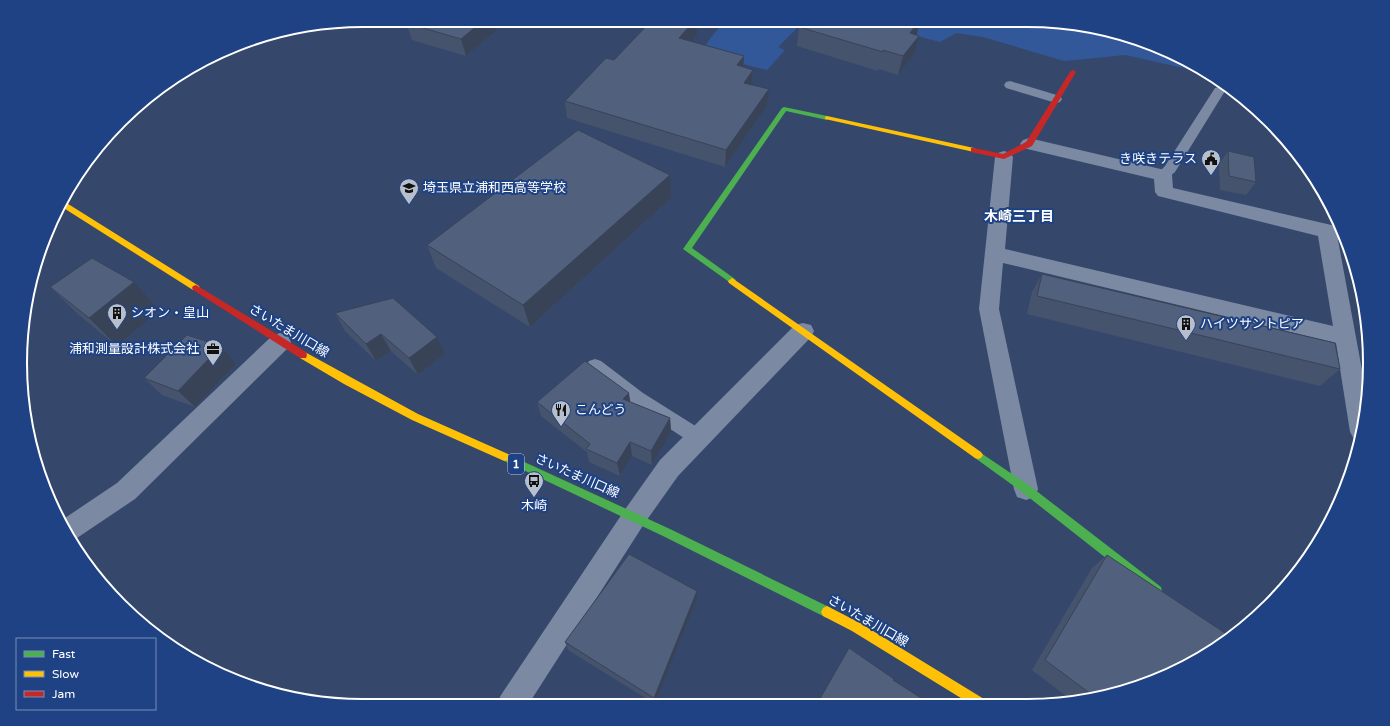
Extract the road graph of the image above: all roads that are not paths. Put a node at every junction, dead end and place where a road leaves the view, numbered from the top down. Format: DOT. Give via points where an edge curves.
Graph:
graph roads {
  1 [pos="1073,72"];
  2 [pos="1010,85"];
  3 [pos="1219,90"];
  4 [pos="1056,99"];
  5 [pos="1029,144"];
  6 [pos="1004,157"];
  7 [pos="1163,175"];
  8 [pos="66,206"];
  9 [pos="1335,233"];
  10 [pos="994,254"];
  11 [pos="803,332"];
  12 [pos="1345,337"];
  13 [pos="280,342"];
  14 [pos="595,366"];
  15 [pos="1359,415"];
  16 [pos="699,438"];
  17 [pos="1026,490"];
  18 [pos="635,516"];
  19 [pos="71,528"];
  20 [pos="1164,596"];
  21 [pos="515,699"];
  22 [pos="973,699"];
  1 -- 4 [label="street"];
  2 -- 4 [label="lane"];
  3 -- 7 [label="lane" via="1170,170"];
  4 -- 5 [label="street"];
  5 -- 6 [label="street"];
  5 -- 7 [label="street"];
  6 -- 10 [label="street"];
  6 -- 11 [label="street" via="784,109 687,249"];
  7 -- 9 [label="street" via="1164,192"];
  8 -- 13 [label="street, さいたま川口線 / 1"];
  9 -- 12 [label="street"];
  10 -- 12 [label="street"];
  10 -- 17 [label="street" via="989,309"];
  11 -- 16 [label="street"];
  11 -- 17 [label="street"];
  12 -- 15 [label="street"];
  13 -- 18 [label="street, さいたま川口線 / 1" via="415,417"];
  13 -- 19 [label="street" via="126,491"];
  14 -- 16 [label="lane" via="637,398"];
  16 -- 18 [label="street" via="669,468"];
  17 -- 20 [label="street"];
  18 -- 21 [label="street"];
  18 -- 22 [label="street, さいたま川口線 / 1" via="856,627"];
}
